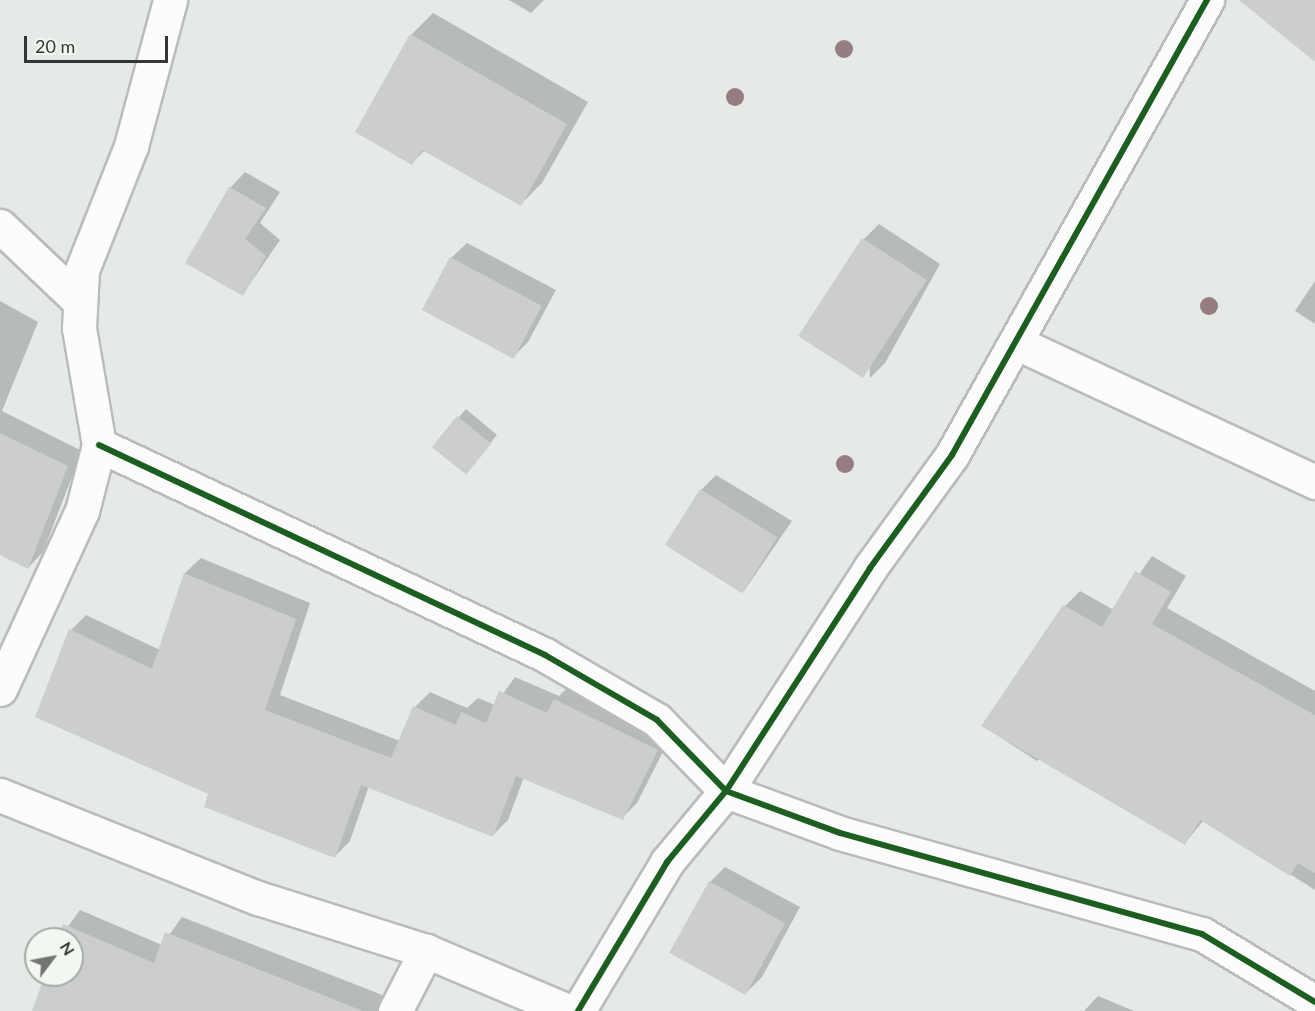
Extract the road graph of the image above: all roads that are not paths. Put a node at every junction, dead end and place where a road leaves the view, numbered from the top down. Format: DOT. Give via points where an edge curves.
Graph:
graph roads {
  1 [pos="170,0"];
  2 [pos="1207,0"];
  3 [pos="0,226"];
  4 [pos="77,299"];
  5 [pos="1017,343"];
  6 [pos="99,445"];
  7 [pos="1315,482"];
  8 [pos="0,689"];
  9 [pos="726,791"];
  10 [pos="0,795"];
  11 [pos="426,951"];
  12 [pos="1315,1002"];
  13 [pos="395,1011"];
  14 [pos="568,1011"];
  15 [pos="578,1011"];
  1 -- 4 [label="street" via="153,75 82,270"];
  2 -- 5 [label="street"];
  3 -- 4 [label="street"];
  4 -- 6 [label="street"];
  5 -- 7 [label="street"];
  5 -- 9 [label="street" via="952,455 870,568"];
  6 -- 8 [label="street" via="82,511"];
  6 -- 9 [label="street" via="546,655 657,720"];
  9 -- 12 [label="street" via="840,832 1202,934"];
  9 -- 15 [label="street" via="667,862"];
  10 -- 11 [label="street" via="258,898"];
  11 -- 13 [label="street"];
  11 -- 14 [label="street"];
}
